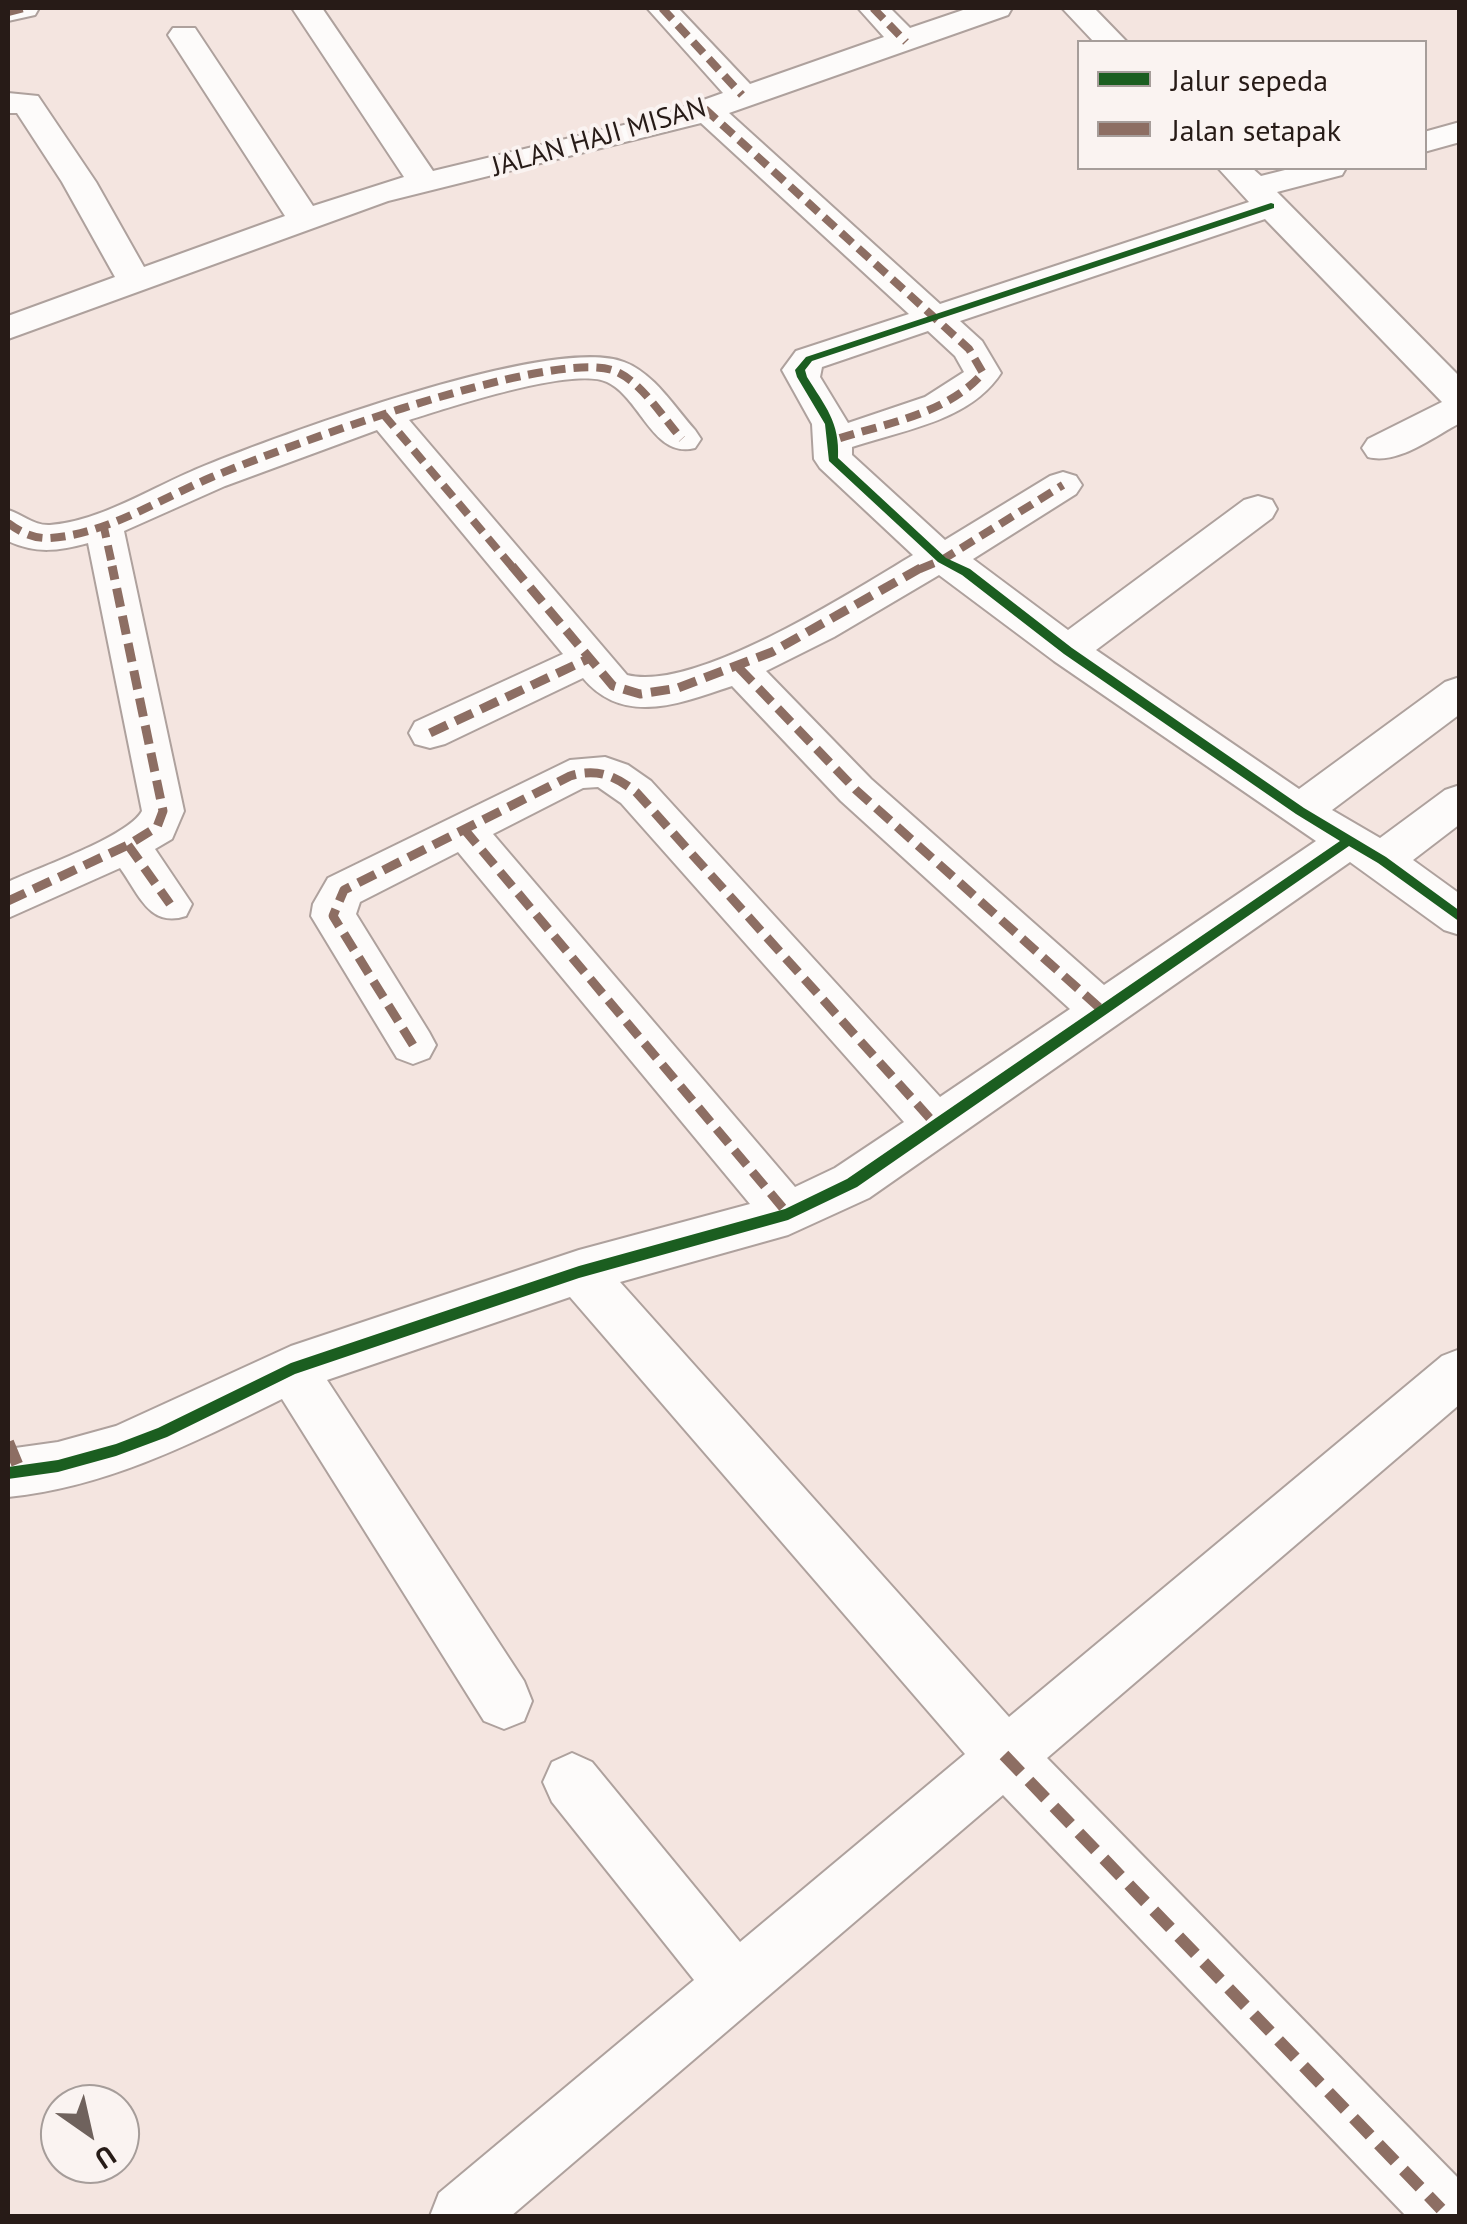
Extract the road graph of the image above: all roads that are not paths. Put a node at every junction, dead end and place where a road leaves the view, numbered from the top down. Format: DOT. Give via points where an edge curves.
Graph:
graph roads {
  1 [pos="24,8"];
  2 [pos="307,8"];
  3 [pos="662,8"];
  4 [pos="872,8"];
  5 [pos="997,8"];
  6 [pos="1077,8"];
  7 [pos="8,12"];
  8 [pos="184,36"];
  9 [pos="1109,40"];
  10 [pos="906,42"];
  11 [pos="742,96"];
  12 [pos="8,103"];
  13 [pos="705,109"];
  14 [pos="1460,132"];
  15 [pos="1427,141"];
  16 [pos="1322,170"];
  17 [pos="425,184"];
  18 [pos="1253,187"];
  19 [pos="304,220"];
  20 [pos="134,280"];
  21 [pos="930,316"];
  22 [pos="8,328"];
  23 [pos="1460,399"];
  24 [pos="1460,408"];
  25 [pos="384,415"];
  26 [pos="682,439"];
  27 [pos="837,439"];
  28 [pos="1381,448"];
  29 [pos="1063,484"];
  30 [pos="1258,509"];
  31 [pos="8,523"];
  32 [pos="104,523"];
  33 [pos="942,560"];
  34 [pos="1068,651"];
  35 [pos="590,658"];
  36 [pos="739,668"];
  37 [pos="1460,692"];
  38 [pos="430,733"];
  39 [pos="1460,801"];
  40 [pos="1300,811"];
  41 [pos="464,829"];
  42 [pos="128,845"];
  43 [pos="1365,851"];
  44 [pos="8,901"];
  45 [pos="170,904"];
  46 [pos="1460,918"];
  47 [pos="1103,1011"];
  48 [pos="413,1045"];
  49 [pos="934,1124"];
  50 [pos="788,1214"];
  51 [pos="580,1272"];
  52 [pos="292,1369"];
  53 [pos="1460,1372"];
  54 [pos="12,1462"];
  55 [pos="504,1701"];
  56 [pos="1004,1755"];
  57 [pos="572,1782"];
  58 [pos="736,1985"];
  59 [pos="1446,2208"];
  60 [pos="462,2216"];
  1 -- 7 [label="street"];
  2 -- 17 [label="street"];
  3 -- 11 [label="street"];
  4 -- 10 [label="street"];
  5 -- 10 [label="street, JALAN HAJI MISAN"];
  6 -- 9 [label="street"];
  8 -- 19 [label="street"];
  10 -- 11 [label="street, JALAN HAJI MISAN"];
  11 -- 13 [label="street, JALAN HAJI MISAN"];
  12 -- 20 [label="street" via="26,103"];
  13 -- 17 [label="street, JALAN HAJI MISAN" via="664,126"];
  13 -- 21 [label="street"];
  14 -- 15 [label="street"];
  16 -- 18 [label="street"];
  17 -- 19 [label="street, JALAN HAJI MISAN"];
  18 -- 21 [label="street"];
  18 -- 23 [label="street"];
  19 -- 20 [label="street, JALAN HAJI MISAN"];
  20 -- 22 [label="street, JALAN HAJI MISAN"];
  21 -- 27 [label="street" via="803,365 802,377"];
  21 -- 27 [label="street" via="969,349 983,373 974,387"];
  24 -- 28 [label="street"];
  25 -- 26 [label="street" via="560,368 594,367 622,375"];
  25 -- 32 [label="street"];
  25 -- 35 [label="street"];
  27 -- 33 [label="street" via="833,459"];
  29 -- 33 [label="street"];
  30 -- 34 [label="street"];
  31 -- 32 [label="street" via="24,534 52,538"];
  32 -- 42 [label="street" via="162,812 157,827"];
  33 -- 34 [label="street"];
  33 -- 36 [label="street"];
  34 -- 40 [label="street"];
  35 -- 36 [label="street" via="631,696"];
  35 -- 38 [label="street"];
  36 -- 47 [label="street" via="856,790"];
  37 -- 40 [label="street"];
  39 -- 43 [label="street"];
  40 -- 43 [label="street"];
  41 -- 48 [label="street" via="344,890 335,904 344,939"];
  41 -- 49 [label="street" via="590,769 620,779"];
  41 -- 50 [label="street"];
  42 -- 44 [label="street"];
  42 -- 45 [label="street"];
  43 -- 46 [label="street"];
  43 -- 47 [label="street"];
  47 -- 49 [label="street"];
  49 -- 50 [label="street" via="852,1183"];
  50 -- 51 [label="street"];
  51 -- 52 [label="street"];
  51 -- 56 [label="street"];
  52 -- 54 [label="street" via="162,1434 58,1466"];
  52 -- 55 [label="street"];
  53 -- 56 [label="street"];
  56 -- 58 [label="street"];
  56 -- 59 [label="street"];
  57 -- 58 [label="street"];
  58 -- 60 [label="street"];
}
